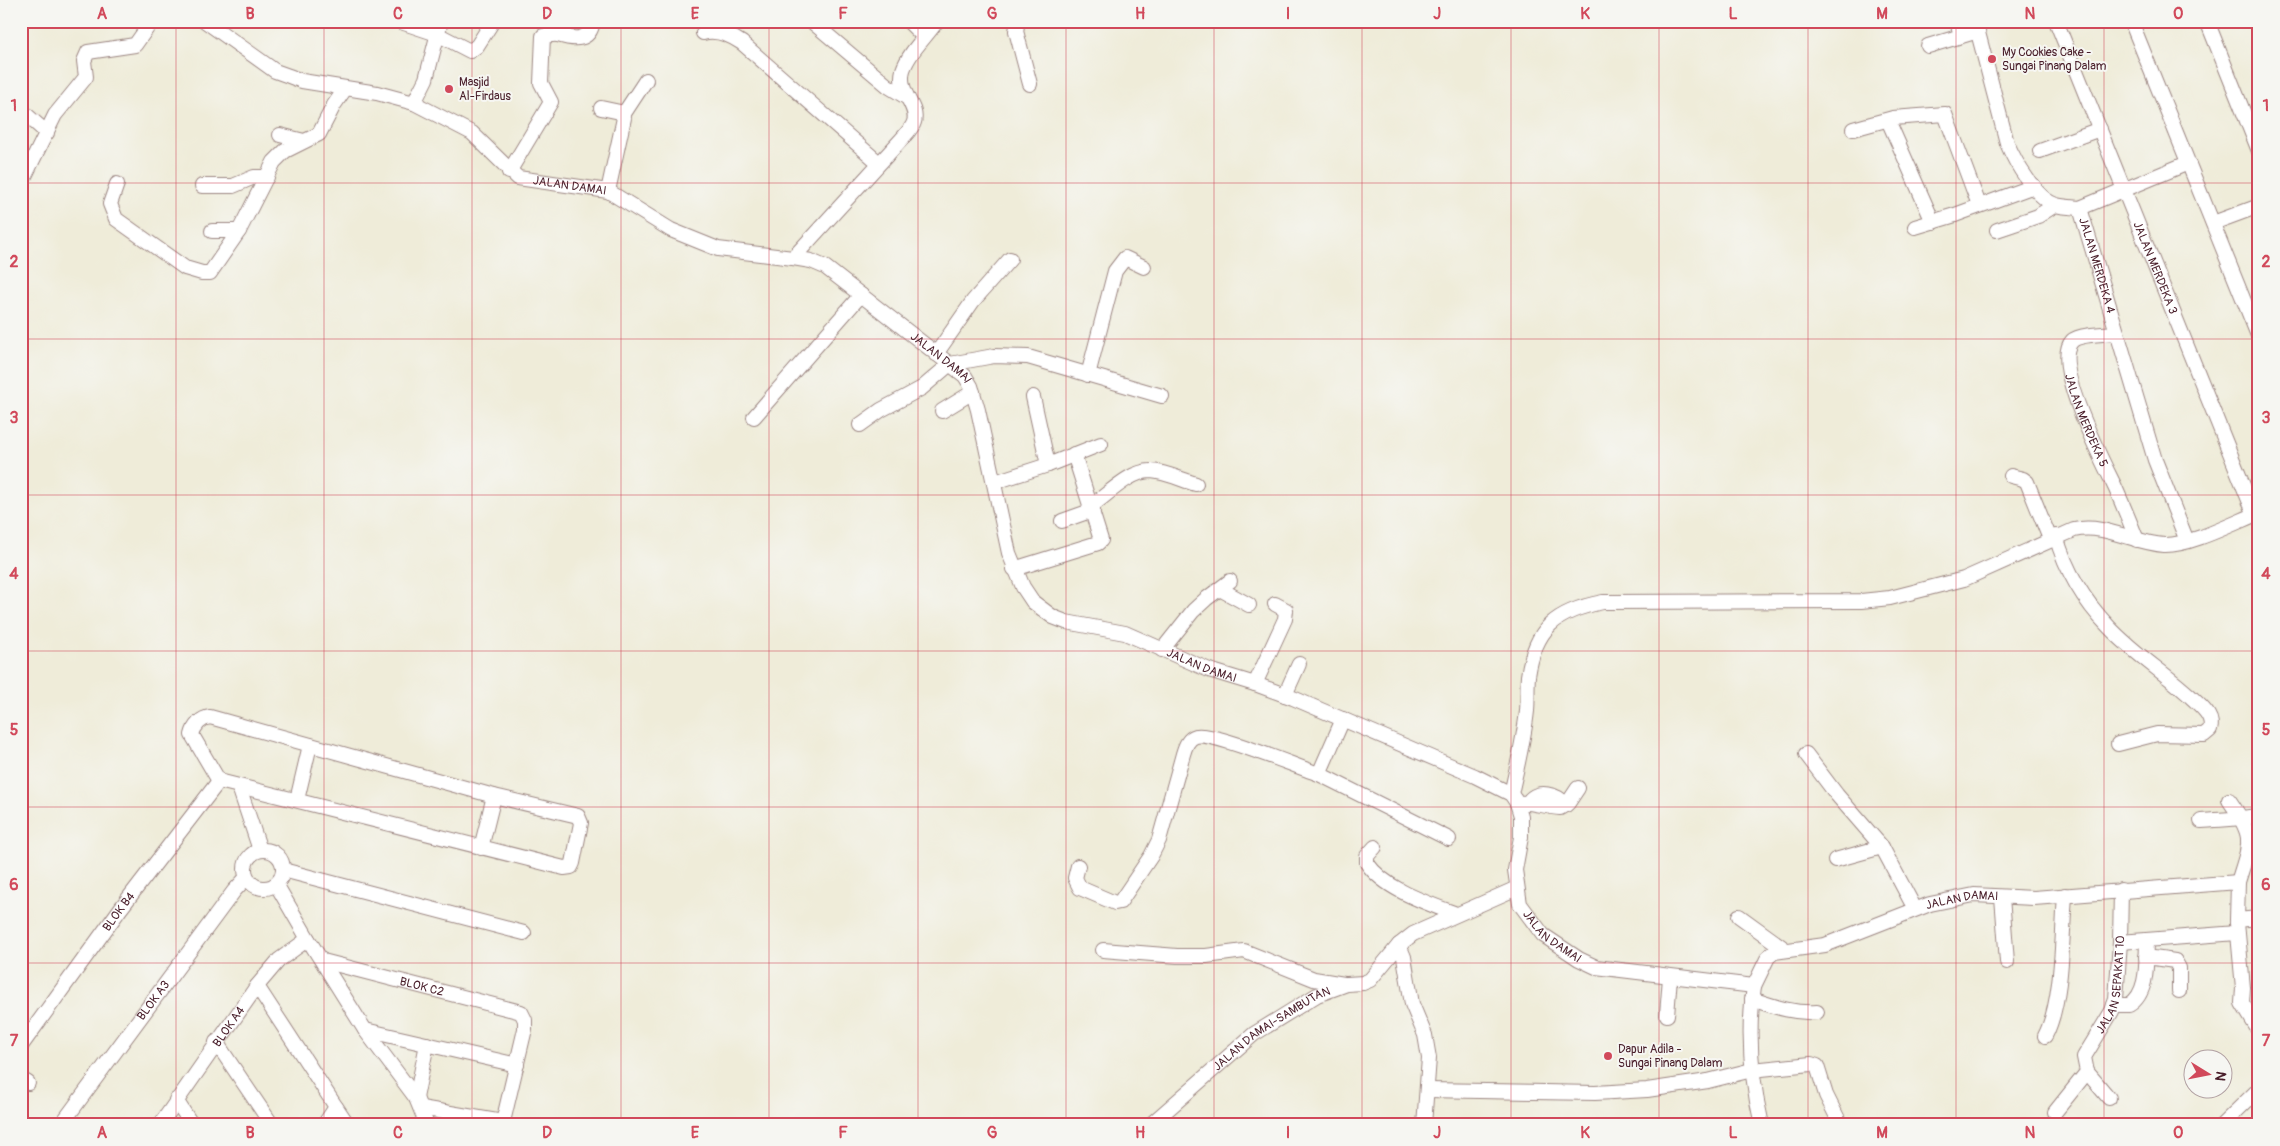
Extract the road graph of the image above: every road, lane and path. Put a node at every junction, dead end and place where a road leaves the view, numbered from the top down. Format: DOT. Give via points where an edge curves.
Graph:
graph roads {
  1 [pos="152,21"];
  2 [pos="205,21"];
  3 [pos="398,21"];
  4 [pos="493,21"];
  5 [pos="568,21"];
  6 [pos="593,21"];
  7 [pos="811,21"];
  8 [pos="908,21"];
  9 [pos="937,21"];
  10 [pos="1018,21"];
  11 [pos="1958,21"];
  12 [pos="2056,21"];
  13 [pos="2131,21"];
  14 [pos="2207,21"];
  15 [pos="1976,26"];
  16 [pos="439,28"];
  17 [pos="702,33"];
  18 [pos="558,35"];
  19 [pos="1961,36"];
  20 [pos="924,37"];
  21 [pos="1928,46"];
  22 [pos="646,80"];
  23 [pos="1030,84"];
  24 [pos="346,89"];
  25 [pos="906,96"];
  26 [pos="414,103"];
  27 [pos="600,108"];
  28 [pos="21,110"];
  29 [pos="623,115"];
  30 [pos="1888,120"];
  31 [pos="1852,129"];
  32 [pos="2100,129"];
  33 [pos="47,133"];
  34 [pos="280,136"];
  35 [pos="304,142"];
  36 [pos="2040,151"];
  37 [pos="2259,151"];
  38 [pos="879,163"];
  39 [pos="2188,163"];
  40 [pos="509,172"];
  41 [pos="267,177"];
  42 [pos="21,184"];
  43 [pos="116,184"];
  44 [pos="202,186"];
  45 [pos="2034,186"];
  46 [pos="2125,190"];
  47 [pos="608,192"];
  48 [pos="2054,204"];
  49 [pos="1980,205"];
  50 [pos="2259,206"];
  51 [pos="2080,208"];
  52 [pos="1933,222"];
  53 [pos="2213,223"];
  54 [pos="1915,227"];
  55 [pos="1997,230"];
  56 [pos="212,231"];
  57 [pos="239,231"];
  58 [pos="793,258"];
  59 [pos="1010,259"];
  60 [pos="1144,267"];
  61 [pos="861,295"];
  62 [pos="2117,333"];
  63 [pos="2259,338"];
  64 [pos="936,354"];
  65 [pos="950,364"];
  66 [pos="1088,375"];
  67 [pos="973,392"];
  68 [pos="1162,396"];
  69 [pos="1033,397"];
  70 [pos="942,410"];
  71 [pos="754,417"];
  72 [pos="860,425"];
  73 [pos="1102,444"];
  74 [pos="1074,454"];
  75 [pos="1048,465"];
  76 [pos="2011,476"];
  77 [pos="995,482"];
  78 [pos="1196,484"];
  79 [pos="1092,508"];
  80 [pos="2257,514"];
  81 [pos="1062,521"];
  82 [pos="2053,538"];
  83 [pos="2137,540"];
  84 [pos="2187,541"];
  85 [pos="1014,569"];
  86 [pos="1275,604"];
  87 [pos="1249,605"];
  88 [pos="1162,650"];
  89 [pos="1300,664"];
  90 [pos="1256,684"];
  91 [pos="1285,695"];
  92 [pos="1343,719"];
  93 [pos="2118,744"];
  94 [pos="310,745"];
  95 [pos="1806,754"];
  96 [pos="1319,774"];
  97 [pos="219,781"];
  98 [pos="239,787"];
  99 [pos="1578,788"];
  100 [pos="494,796"];
  101 [pos="297,800"];
  102 [pos="1519,800"];
  103 [pos="2229,800"];
  104 [pos="2259,815"];
  105 [pos="2242,819"];
  106 [pos="2201,821"];
  107 [pos="1449,840"];
  108 [pos="1375,846"];
  109 [pos="1882,846"];
  110 [pos="481,848"];
  111 [pos="260,850"];
  112 [pos="2252,859"];
  113 [pos="1835,860"];
  114 [pos="1078,866"];
  115 [pos="284,870"];
  116 [pos="247,877"];
  117 [pos="2238,882"];
  118 [pos="276,884"];
  119 [pos="1517,888"];
  120 [pos="2120,890"];
  121 [pos="2065,895"];
  122 [pos="2002,897"];
  123 [pos="1915,908"];
  124 [pos="1456,914"];
  125 [pos="1739,916"];
  126 [pos="2259,918"];
  127 [pos="2237,926"];
  128 [pos="524,933"];
  129 [pos="308,939"];
  130 [pos="2147,940"];
  131 [pos="2120,942"];
  132 [pos="1399,945"];
  133 [pos="1102,950"];
  134 [pos="1786,950"];
  135 [pos="2146,957"];
  136 [pos="323,961"];
  137 [pos="2007,962"];
  138 [pos="1670,977"];
  139 [pos="1347,984"];
  140 [pos="257,986"];
  141 [pos="2179,991"];
  142 [pos="1753,992"];
  143 [pos="2114,1005"];
  144 [pos="1816,1012"];
  145 [pos="1667,1015"];
  146 [pos="365,1030"];
  147 [pos="2259,1031"];
  148 [pos="2045,1036"];
  149 [pos="216,1042"];
  150 [pos="427,1044"];
  151 [pos="21,1046"];
  152 [pos="517,1065"];
  153 [pos="1752,1070"];
  154 [pos="2087,1072"];
  155 [pos="2259,1089"];
  156 [pos="1427,1090"];
  157 [pos="2109,1098"];
  158 [pos="176,1100"];
  159 [pos="419,1103"];
  160 [pos="336,1107"];
  161 [pos="2055,1112"];
  162 [pos="502,1123"];
  163 [pos="61,1125"];
  164 [pos="160,1125"];
  165 [pos="192,1125"];
  166 [pos="272,1125"];
  167 [pos="324,1125"];
  168 [pos="348,1125"];
  169 [pos="427,1125"];
  170 [pos="1150,1125"];
  171 [pos="1424,1125"];
  172 [pos="1762,1125"];
  173 [pos="1840,1125"];
  174 [pos="2222,1125"];
  1 -- 33 [label="street" via="136,45 88,52 84,61 86,77 55,115"];
  2 -- 24 [label="street, JALAN DAMAI" via="275,71 302,81"];
  3 -- 16 [label="street"];
  4 -- 16 [label="street" via="477,46 470,51"];
  5 -- 18 [label="street" via="564,31"];
  6 -- 18 [label="street" via="589,34 583,39"];
  7 -- 25 [label="street" via="888,86"];
  8 -- 20 [label="street"];
  9 -- 20 [label="street"];
  10 -- 23 [label="street" via="1016,30"];
  11 -- 19 [label="street"];
  12 -- 32 [label="street, JALAN MERDEKA 3"];
  13 -- 39 [label="street"];
  14 -- 37 [label="street"];
  15 -- 19 [label="street"];
  15 -- 45 [label="street" via="2007,143 2022,172"];
  16 -- 26 [label="street" via="426,79"];
  17 -- 38 [label="street" via="720,32 742,43"];
  18 -- 40 [label="street" via="546,35 542,40 541,83 549,97 550,107"];
  19 -- 21 [label="street"];
  20 -- 25 [label="street" via="904,68 902,80"];
  22 -- 29 [label="street"];
  24 -- 26 [label="street, JALAN DAMAI"];
  24 -- 35 [label="street" via="319,134"];
  25 -- 38 [label="street" via="915,113 914,122"];
  26 -- 40 [label="street, JALAN DAMAI" via="472,133"];
  27 -- 29 [label="street"];
  28 -- 33 [label="street"];
  29 -- 47 [label="street"];
  30 -- 31 [label="street"];
  30 -- 49 [label="street" via="1945,114"];
  30 -- 52 [label="street"];
  32 -- 36 [label="street"];
  32 -- 46 [label="street, JALAN MERDEKA 3"];
  33 -- 42 [label="street"];
  34 -- 35 [label="street"];
  35 -- 41 [label="street" via="285,151 274,162"];
  38 -- 58 [label="street"];
  39 -- 46 [label="street"];
  39 -- 53 [label="street"];
  40 -- 47 [label="street, JALAN DAMAI" via="525,180"];
  41 -- 44 [label="street" via="254,177 233,186"];
  41 -- 57 [label="street"];
  43 -- 57 [label="street" via="110,204 116,219 185,268 202,273 213,272"];
  45 -- 48 [label="street"];
  45 -- 49 [label="street"];
  46 -- 51 [label="street"];
  46 -- 80 [label="street, JALAN MERDEKA 3"];
  47 -- 58 [label="street, JALAN DAMAI" via="671,230 718,249"];
  48 -- 51 [label="street, JALAN MERDEKA 4"];
  48 -- 55 [label="street" via="2038,216"];
  49 -- 52 [label="street"];
  50 -- 53 [label="street"];
  51 -- 62 [label="street, JALAN MERDEKA 4"];
  52 -- 54 [label="street"];
  53 -- 63 [label="street"];
  56 -- 57 [label="street"];
  58 -- 61 [label="street, JALAN DAMAI" via="825,267"];
  59 -- 64 [label="street" via="962,316"];
  60 -- 66 [label="street" via="1125,258 1115,271"];
  61 -- 64 [label="street, JALAN DAMAI"];
  61 -- 71 [label="street"];
  62 -- 83 [label="street, JALAN MERDEKA 5" via="2078,337 2069,347 2067,362 2081,413"];
  62 -- 84 [label="street, JALAN MERDEKA 4" via="2154,460"];
  64 -- 65 [label="street, JALAN DAMAI"];
  65 -- 66 [label="street" via="994,356 1028,357"];
  65 -- 67 [label="street, JALAN DAMAI" via="966,376"];
  65 -- 72 [label="street" via="927,384"];
  66 -- 68 [label="street"];
  67 -- 70 [label="street"];
  67 -- 77 [label="street, JALAN DAMAI"];
  69 -- 75 [label="street"];
  73 -- 74 [label="street"];
  74 -- 75 [label="street"];
  74 -- 79 [label="street"];
  75 -- 77 [label="street"];
  76 -- 82 [label="street" via="2027,482"];
  77 -- 85 [label="street, JALAN DAMAI"];
  78 -- 79 [label="street" via="1159,472 1144,472 1130,477"];
  79 -- 81 [label="street"];
  79 -- 85 [label="street" via="1102,537 1100,542"];
  80 -- 84 [label="street"];
  82 -- 83 [label="street" via="2089,528"];
  82 -- 93 [label="street" via="2072,579 2109,628 2175,682 2207,713 2211,722 2210,730 2204,734 2157,734"];
  82 -- 102 [label="street" via="1964,579 1890,598 1861,601 1611,602 1578,607 1555,619 1537,640 1528,676"];
  83 -- 84 [label="street" via="2165,545"];
  85 -- 88 [label="street, JALAN DAMAI" via="1033,602 1053,617 1125,633"];
  86 -- 90 [label="street" via="1286,610 1285,619"];
  87 -- 88 [label="street" via="1225,585 1193,611"];
  88 -- 90 [label="street, JALAN DAMAI" via="1209,670"];
  89 -- 91 [label="street"];
  90 -- 91 [label="street, JALAN DAMAI"];
  91 -- 92 [label="street, JALAN DAMAI"];
  92 -- 96 [label="street"];
  92 -- 102 [label="street, JALAN DAMAI" via="1475,776"];
  94 -- 97 [label="street" via="205,718 192,735"];
  94 -- 100 [label="street"];
  94 -- 101 [label="street"];
  95 -- 109 [label="street"];
  96 -- 107 [label="street"];
  96 -- 114 [label="street" via="1239,745 1196,735 1188,741 1182,754 1155,848 1120,902 1115,903 1080,888 1075,878"];
  97 -- 98 [label="street"];
  97 -- 151 [label="street, BLOK B4"];
  98 -- 101 [label="street"];
  98 -- 111 [label="street"];
  99 -- 102 [label="street" via="1560,808"];
  100 -- 110 [label="street"];
  100 -- 110 [label="street" via="578,816 581,823 573,864 567,869"];
  101 -- 110 [label="street"];
  102 -- 119 [label="street, JALAN DAMAI" via="1521,837 1515,870"];
  103 -- 105 [label="street"];
  104 -- 105 [label="street"];
  105 -- 106 [label="street"];
  105 -- 112 [label="street" via="2249,834"];
  108 -- 124 [label="street" via="1367,856 1372,871 1409,895"];
  109 -- 113 [label="street"];
  109 -- 123 [label="street"];
  111 -- 115 [label="street" via="271,851 280,858"];
  111 -- 116 [label="street" via="250,856 245,866"];
  112 -- 117 [label="street"];
  115 -- 118 [label="street"];
  115 -- 128 [label="street"];
  116 -- 118 [label="street" via="254,886 266,888"];
  116 -- 163 [label="street, BLOK A3"];
  117 -- 120 [label="street, JALAN DAMAI"];
  117 -- 127 [label="street"];
  118 -- 129 [label="street"];
  119 -- 124 [label="street, JALAN DAMAI-SAMBUTAN"];
  119 -- 138 [label="street, JALAN DAMAI" via="1520,904 1543,935 1580,959 1613,970"];
  120 -- 121 [label="street, JALAN DAMAI"];
  120 -- 131 [label="street, JALAN SEPAKAT 10"];
  121 -- 122 [label="street, JALAN DAMAI"];
  121 -- 148 [label="street" via="2053,1021"];
  122 -- 123 [label="street, JALAN DAMAI" via="1974,895"];
  122 -- 137 [label="street"];
  123 -- 134 [label="street, JALAN DAMAI" via="1825,945"];
  124 -- 132 [label="street, JALAN DAMAI-SAMBUTAN" via="1413,934"];
  125 -- 134 [label="street"];
  126 -- 127 [label="street"];
  127 -- 130 [label="street"];
  127 -- 147 [label="street" via="2242,1003"];
  129 -- 136 [label="street"];
  129 -- 140 [label="street, BLOK A4" via="279,960"];
  130 -- 131 [label="street"];
  130 -- 135 [label="street"];
  131 -- 143 [label="street, JALAN SEPAKAT 10"];
  132 -- 139 [label="street, JALAN DAMAI-SAMBUTAN" via="1370,980"];
  132 -- 156 [label="street" via="1412,1004 1426,1035 1429,1058"];
  133 -- 139 [label="street" via="1177,956 1244,951 1314,979"];
  134 -- 142 [label="street, JALAN DAMAI" via="1771,954"];
  135 -- 141 [label="street" via="2174,961 2178,968"];
  135 -- 143 [label="street" via="2140,993 2129,1005"];
  136 -- 146 [label="street"];
  136 -- 152 [label="street, BLOK C2" via="521,1012 525,1029"];
  138 -- 142 [label="street, JALAN DAMAI"];
  138 -- 145 [label="street"];
  139 -- 170 [label="street, JALAN DAMAI-SAMBUTAN" via="1318,995 1254,1034"];
  140 -- 149 [label="street, BLOK A4"];
  140 -- 160 [label="street"];
  142 -- 144 [label="street" via="1789,1010"];
  142 -- 153 [label="street" via="1750,1018"];
  143 -- 154 [label="street, JALAN SEPAKAT 10" via="2084,1057"];
  146 -- 150 [label="street"];
  146 -- 159 [label="street"];
  149 -- 158 [label="street, BLOK A4"];
  149 -- 166 [label="street"];
  150 -- 152 [label="street"];
  150 -- 159 [label="street"];
  152 -- 162 [label="street"];
  153 -- 156 [label="street" via="1708,1081 1647,1090 1595,1093"];
  153 -- 172 [label="street"];
  153 -- 173 [label="street" via="1817,1066"];
  154 -- 157 [label="street"];
  154 -- 161 [label="street"];
  155 -- 174 [label="street"];
  156 -- 171 [label="street"];
  158 -- 164 [label="street, BLOK A4"];
  158 -- 165 [label="street"];
  159 -- 162 [label="street"];
  159 -- 169 [label="street"];
  160 -- 167 [label="street"];
  160 -- 168 [label="street"];
}
